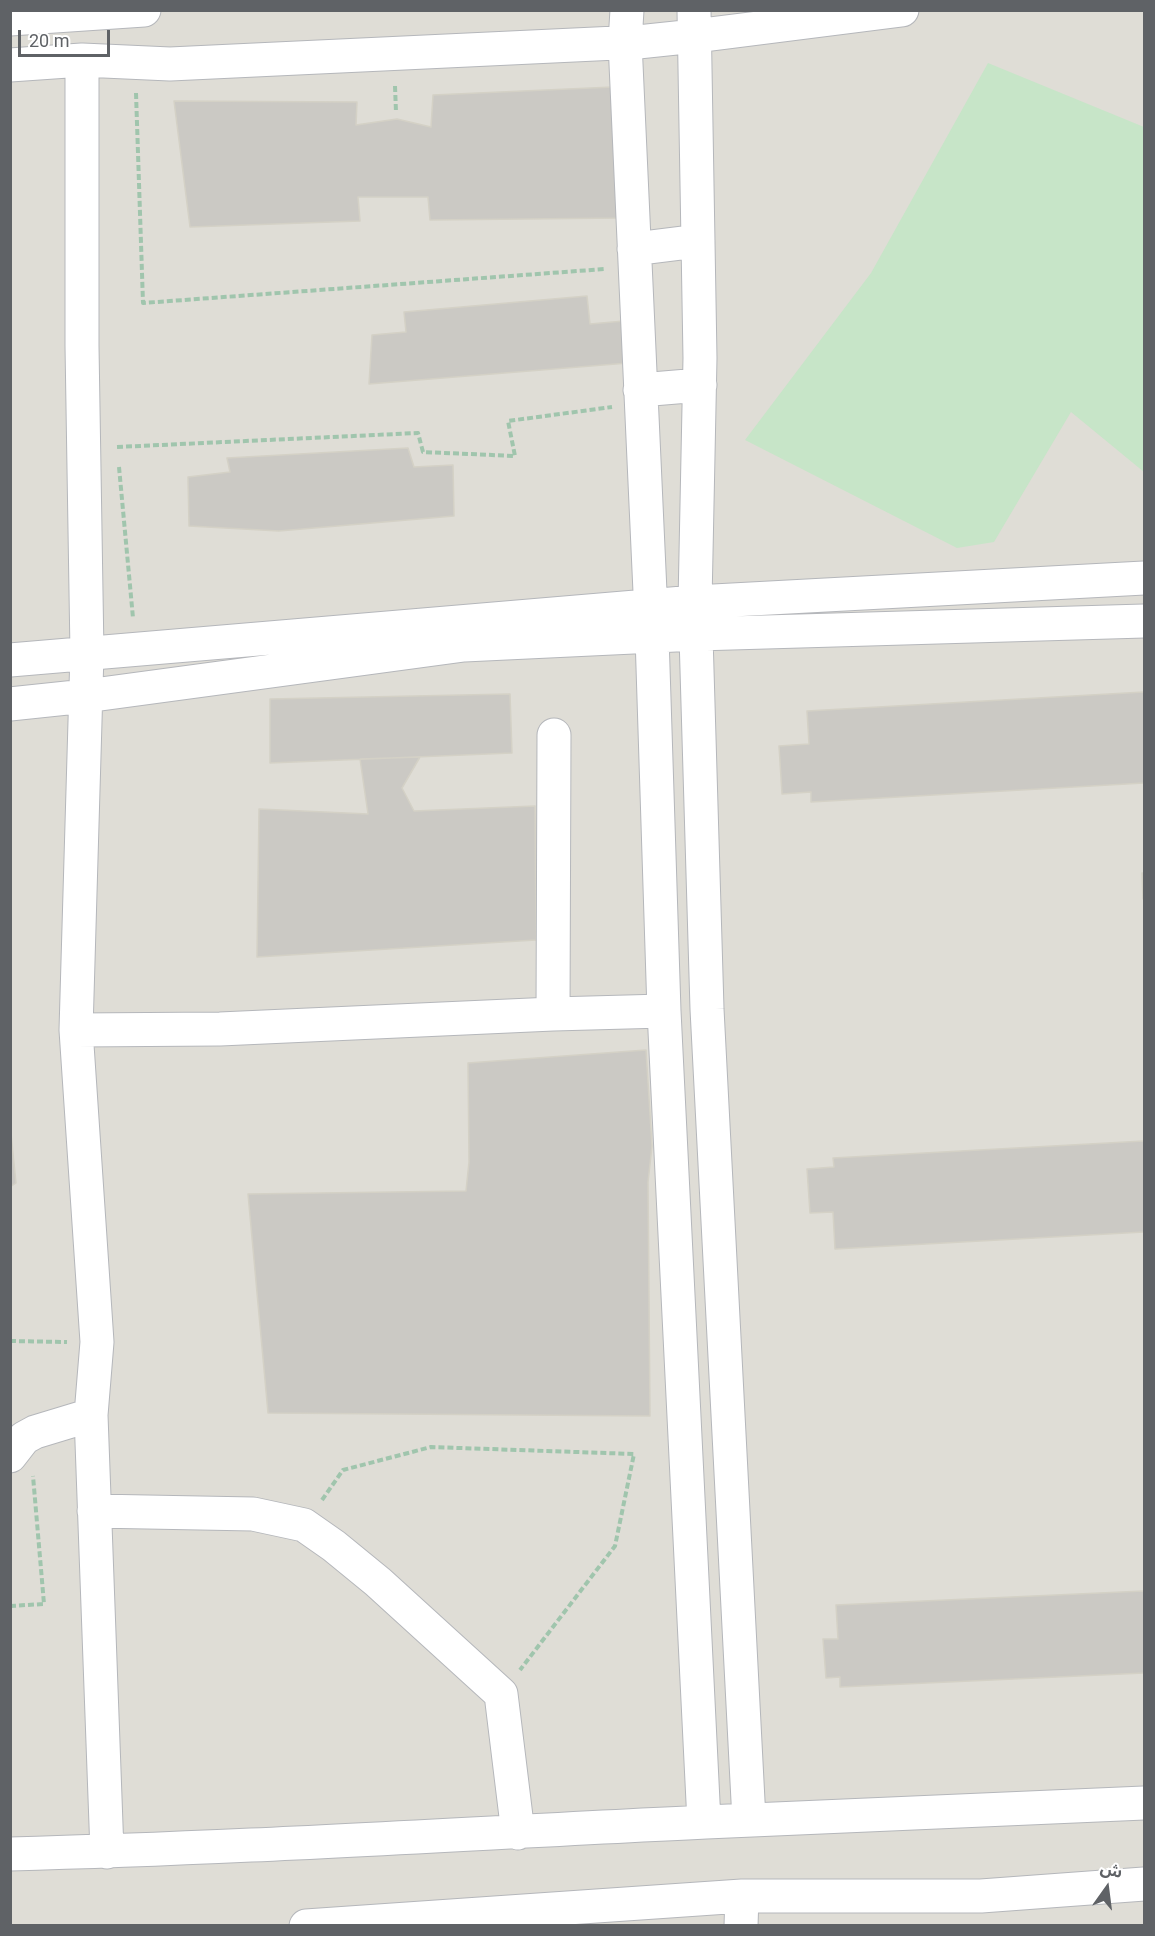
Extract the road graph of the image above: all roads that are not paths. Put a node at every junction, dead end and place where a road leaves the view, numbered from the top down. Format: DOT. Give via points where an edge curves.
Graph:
graph roads {
  1 [pos="144,10"];
  2 [pos="902,10"];
  3 [pos="95,12"];
  4 [pos="10,19"];
  5 [pos="694,23"];
  6 [pos="626,26"];
  7 [pos="82,60"];
  8 [pos="10,65"];
  9 [pos="698,241"];
  10 [pos="634,258"];
  11 [pos="700,385"];
  12 [pos="640,397"];
  13 [pos="1144,578"];
  14 [pos="695,602"];
  15 [pos="651,621"];
  16 [pos="1144,621"];
  17 [pos="697,634"];
  18 [pos="87,654"];
  19 [pos="10,660"];
  20 [pos="86,696"];
  21 [pos="10,704"];
  22 [pos="554,735"];
  23 [pos="704,897"];
  24 [pos="660,906"];
  25 [pos="664,1011"];
  26 [pos="553,1014"];
  27 [pos="76,1030"];
  28 [pos="712,1096"];
  29 [pos="668,1098"];
  30 [pos="91,1415"];
  31 [pos="730,1450"];
  32 [pos="686,1452"];
  33 [pos="22,1465"];
  34 [pos="94,1511"];
  35 [pos="1144,1803"];
  36 [pos="749,1820"];
  37 [pos="704,1822"];
  38 [pos="518,1833"];
  39 [pos="107,1852"];
  40 [pos="10,1854"];
  41 [pos="1144,1884"];
  42 [pos="742,1911"];
  43 [pos="306,1926"];
  1 -- 3 [label="lane"];
  2 -- 5 [label="lane"];
  3 -- 4 [label="lane"];
  5 -- 6 [label="lane"];
  5 -- 9 [label="lane"];
  6 -- 7 [label="lane" via="170,64"];
  6 -- 10 [label="lane"];
  7 -- 8 [label="lane"];
  7 -- 18 [label="lane"];
  9 -- 10 [label="lane"];
  9 -- 11 [label="lane"];
  10 -- 12 [label="lane"];
  11 -- 12 [label="lane"];
  11 -- 14 [label="lane"];
  12 -- 15 [label="lane"];
  13 -- 14 [label="lane"];
  14 -- 15 [label="lane"];
  14 -- 17 [label="lane"];
  15 -- 17 [label="lane"];
  15 -- 18 [label="lane"];
  15 -- 20 [label="lane"];
  15 -- 24 [label="lane"];
  16 -- 17 [label="lane"];
  17 -- 23 [label="lane"];
  18 -- 19 [label="lane"];
  18 -- 20 [label="lane"];
  20 -- 21 [label="lane"];
  20 -- 27 [label="lane"];
  22 -- 26 [label="lane"];
  23 -- 24 [label="lane"];
  23 -- 28 [label="lane"];
  24 -- 25 [label="lane"];
  25 -- 26 [label="lane"];
  25 -- 29 [label="lane"];
  26 -- 27 [label="lane" via="220,1029"];
  27 -- 30 [label="lane" via="97,1342"];
  28 -- 29 [label="lane"];
  28 -- 31 [label="lane"];
  29 -- 32 [label="lane"];
  30 -- 33 [label="lane" via="24,1438"];
  30 -- 34 [label="lane"];
  31 -- 32 [label="lane"];
  31 -- 36 [label="lane"];
  32 -- 37 [label="lane"];
  34 -- 38 [label="lane" via="253,1514 304,1525 334,1546 501,1694"];
  34 -- 39 [label="lane"];
  35 -- 36 [label="lane"];
  36 -- 37 [label="lane"];
  37 -- 38 [label="lane"];
  38 -- 39 [label="lane"];
  39 -- 40 [label="lane"];
  41 -- 42 [label="lane"];
  42 -- 43 [label="lane"];
}
